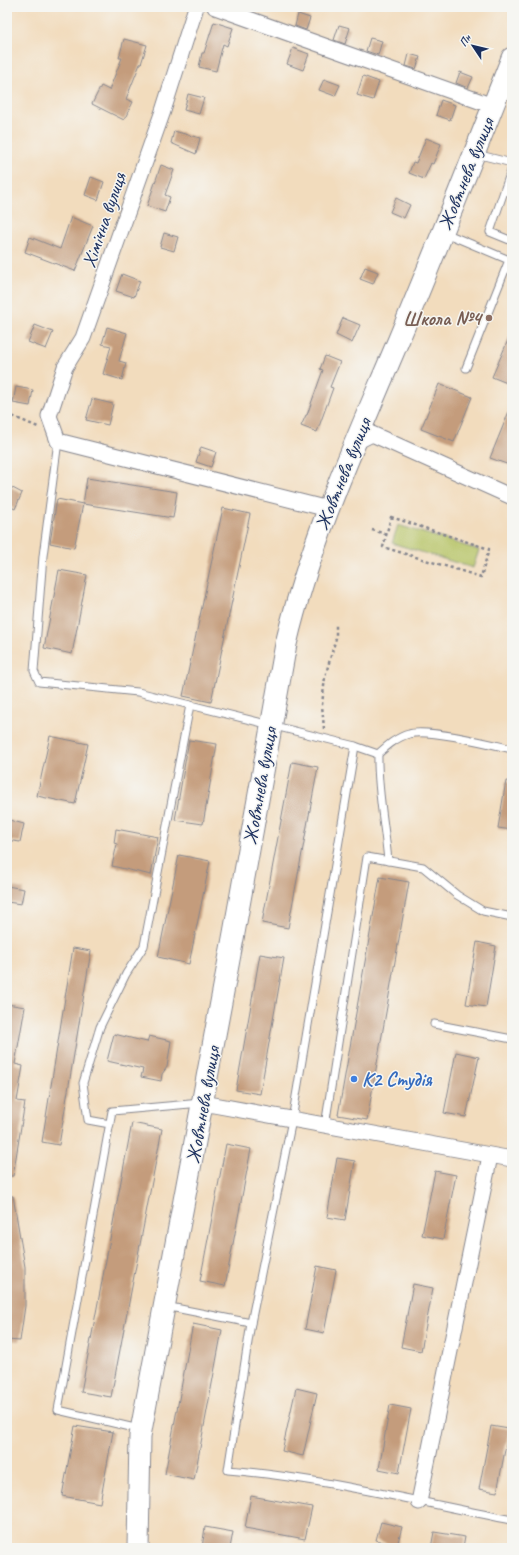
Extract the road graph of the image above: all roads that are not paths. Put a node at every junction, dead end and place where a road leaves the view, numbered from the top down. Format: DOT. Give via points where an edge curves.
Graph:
graph roads {
  1 [pos="196,7"];
  2 [pos="216,7"];
  3 [pos="512,58"];
  4 [pos="493,106"];
  5 [pos="474,154"];
  6 [pos="512,163"];
  7 [pos="512,168"];
  8 [pos="443,232"];
  9 [pos="512,241"];
  10 [pos="466,368"];
  11 [pos="57,438"];
  12 [pos="356,442"];
  13 [pos="512,497"];
  14 [pos="328,509"];
  15 [pos="190,705"];
  16 [pos="271,726"];
  17 [pos="355,746"];
  18 [pos="512,749"];
  19 [pos="378,754"];
  20 [pos="388,861"];
  21 [pos="512,917"];
  22 [pos="434,1024"];
  23 [pos="512,1039"];
  24 [pos="203,1103"];
  25 [pos="292,1120"];
  26 [pos="110,1124"];
  27 [pos="325,1126"];
  28 [pos="490,1156"];
  29 [pos="512,1159"];
  30 [pos="165,1306"];
  31 [pos="251,1323"];
  32 [pos="142,1430"];
  33 [pos="419,1502"];
  34 [pos="512,1520"];
  35 [pos="138,1548"];
  1 -- 11 [label="street, Хімічна вулиця" via="84,338 65,366 49,416"];
  2 -- 4 [label="street"];
  3 -- 4 [label="main road, Жовтнева вулиця"];
  4 -- 5 [label="main road, Жовтнева вулиця"];
  5 -- 6 [label="lane"];
  5 -- 8 [label="main road, Жовтнева вулиця"];
  7 -- 9 [label="lane" via="490,232"];
  8 -- 10 [label="lane" via="509,260"];
  8 -- 12 [label="main road, Жовтнева вулиця"];
  11 -- 14 [label="street"];
  11 -- 15 [label="lane" via="43,556 34,671 39,682 138,692"];
  12 -- 13 [label="street" via="372,434"];
  12 -- 14 [label="main road, Жовтнева вулиця"];
  14 -- 16 [label="main road, Жовтнева вулиця" via="297,599"];
  15 -- 16 [label="lane"];
  15 -- 26 [label="lane" via="144,946 126,974 100,1027 83,1083 88,1120"];
  16 -- 17 [label="lane"];
  16 -- 24 [label="main road, Жовтнева вулиця"];
  17 -- 19 [label="lane"];
  17 -- 25 [label="lane"];
  18 -- 19 [label="lane" via="449,736 409,733 390,743"];
  19 -- 20 [label="lane" via="378,776"];
  20 -- 21 [label="lane" via="423,868 457,895 483,910"];
  20 -- 27 [label="lane" via="367,857"];
  22 -- 23 [label="lane"];
  24 -- 25 [label="street"];
  24 -- 26 [label="lane" via="112,1112"];
  24 -- 30 [label="main road, Жовтнева вулиця"];
  25 -- 27 [label="street"];
  25 -- 31 [label="lane"];
  26 -- 32 [label="lane" via="58,1410"];
  27 -- 28 [label="street"];
  28 -- 29 [label="street"];
  28 -- 33 [label="street"];
  30 -- 31 [label="lane"];
  30 -- 32 [label="main road, Жовтнева вулиця"];
  31 -- 33 [label="lane" via="228,1470 259,1472"];
  32 -- 35 [label="main road, Жовтнева вулиця"];
  33 -- 34 [label="lane"];
}
